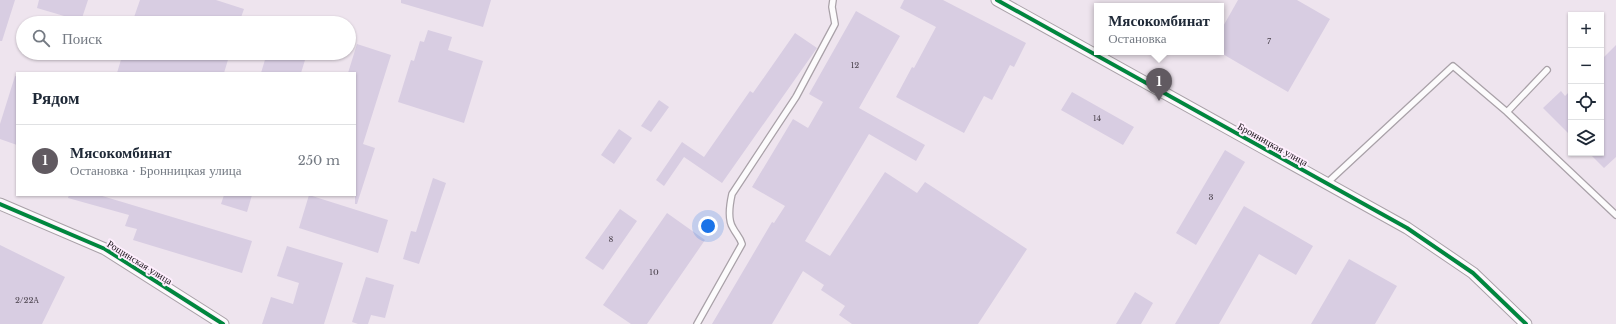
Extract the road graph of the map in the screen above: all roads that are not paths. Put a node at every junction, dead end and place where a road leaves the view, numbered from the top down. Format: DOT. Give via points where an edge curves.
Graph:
graph roads {
  1 [pos="833,0"];
  2 [pos="997,0"];
  3 [pos="1094,54"];
  4 [pos="1096,55"];
  5 [pos="1547,70"];
  6 [pos="1508,112"];
  7 [pos="1327,183"];
  8 [pos="0,204"];
  9 [pos="1616,215"];
  10 [pos="222,324"];
  11 [pos="697,324"];
  12 [pos="1526,324"];
  1 -- 11 [label="lane" via="835,24 796,97 732,194 732,227 740,236 742,244"];
  2 -- 3 [label="street, Бронницкая улица"];
  4 -- 7 [label="street, Бронницкая улица"];
  5 -- 6 [label="lane"];
  6 -- 7 [label="lane" via="1453,66"];
  6 -- 9 [label="lane"];
  7 -- 12 [label="street, Бронницкая улица" via="1407,228 1473,273"];
  8 -- 10 [label="street, Рощинская улица" via="105,249"];
}
